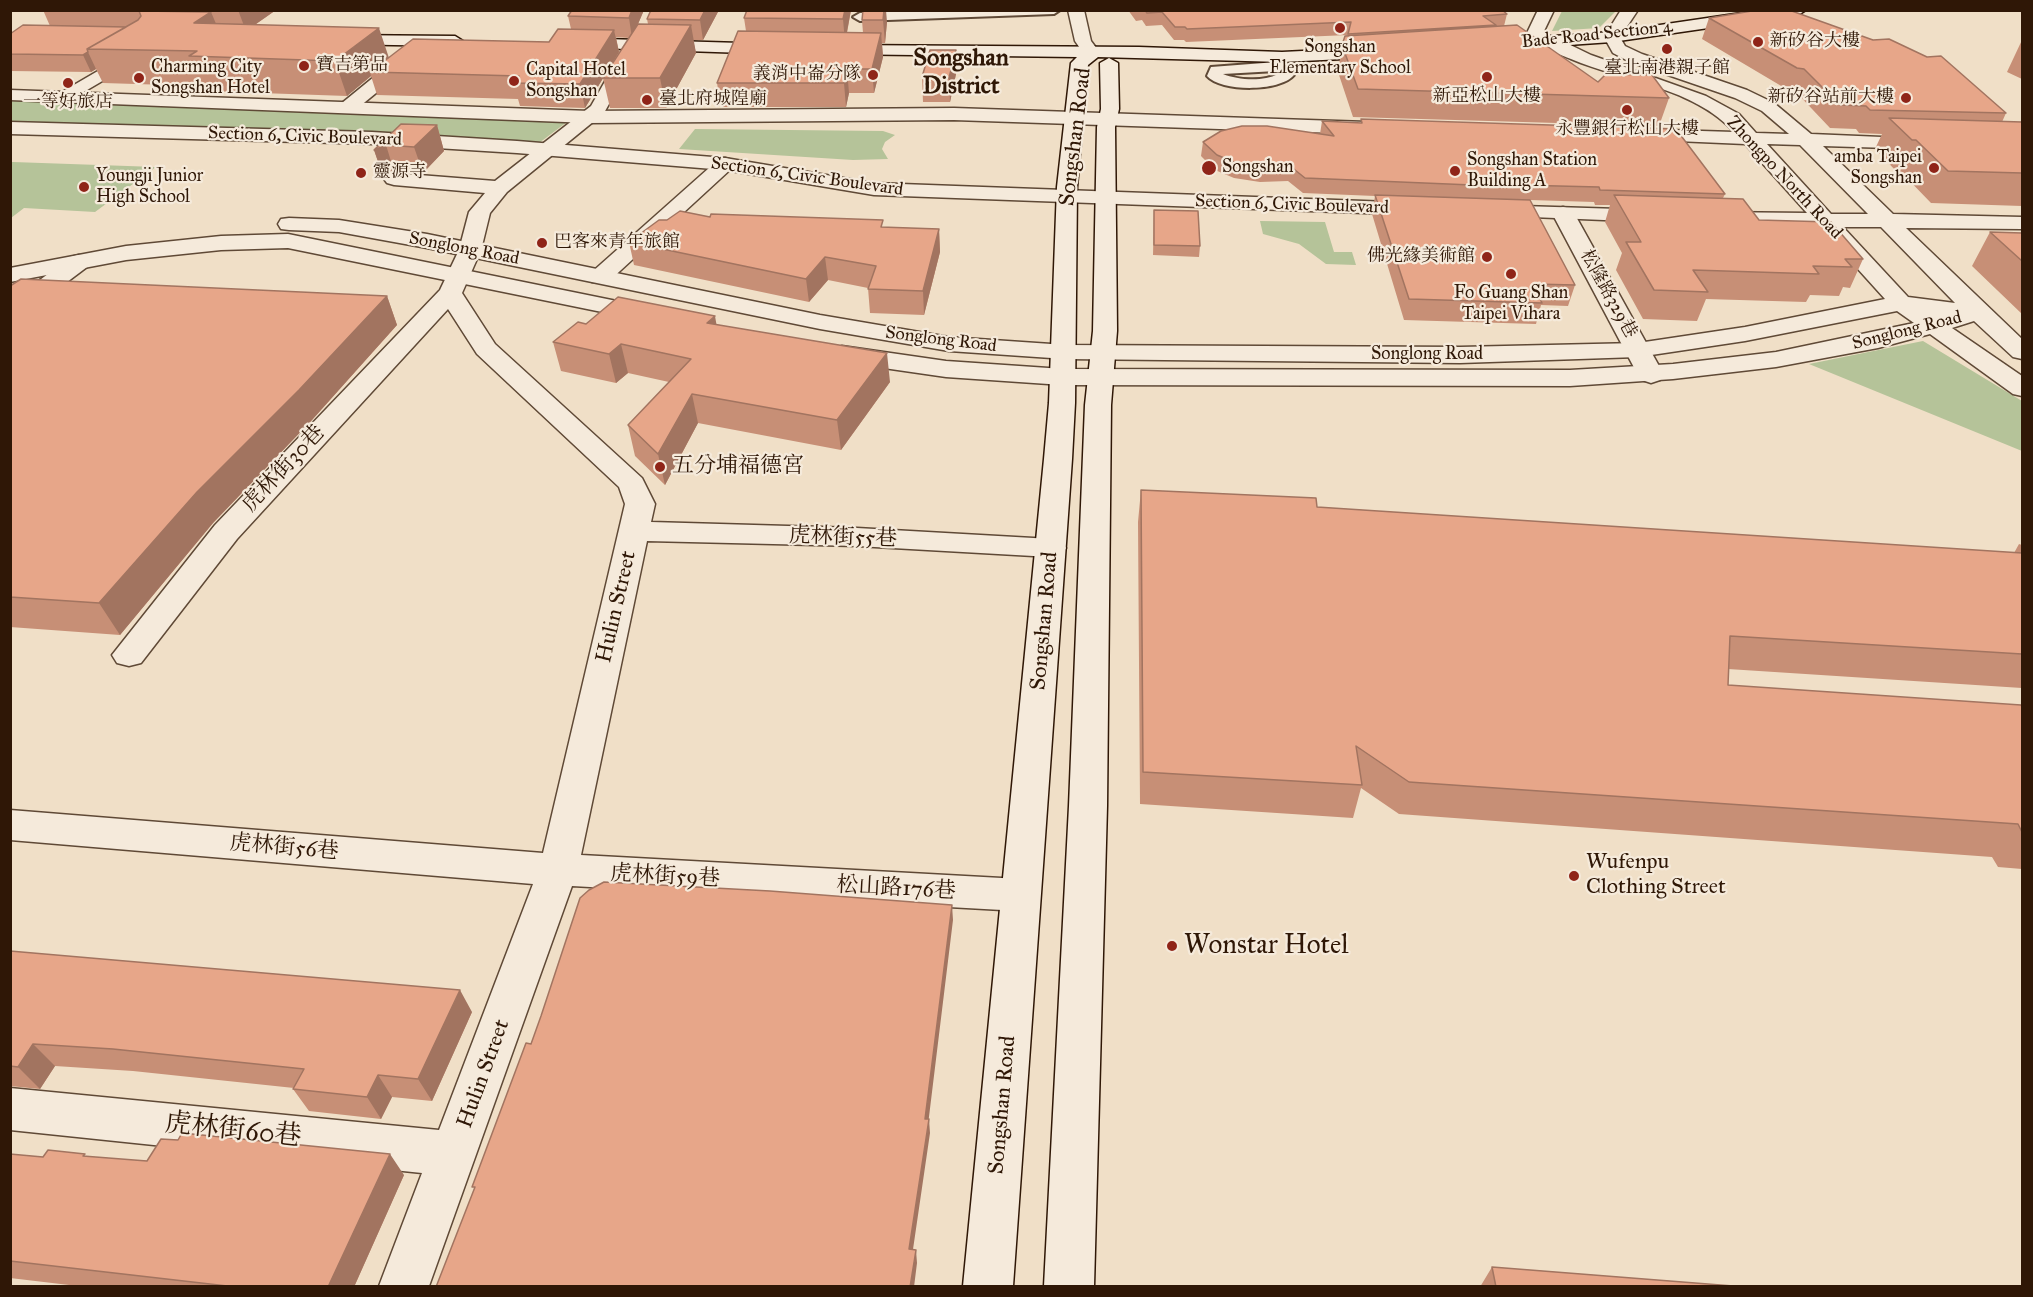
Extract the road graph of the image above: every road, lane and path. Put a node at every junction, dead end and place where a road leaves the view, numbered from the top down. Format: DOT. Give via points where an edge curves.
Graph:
graph roads {
  1 [pos="1054,10"];
  2 [pos="1076,10"];
  3 [pos="1546,10"];
  4 [pos="1630,10"];
  5 [pos="1798,10"];
  6 [pos="860,14"];
  7 [pos="645,29"];
  8 [pos="1612,37"];
  9 [pos="1548,41"];
  10 [pos="1474,46"];
  11 [pos="114,48"];
  12 [pos="554,48"];
  13 [pos="633,50"];
  14 [pos="853,50"];
  15 [pos="1405,50"];
  16 [pos="416,52"];
  17 [pos="793,53"];
  18 [pos="1324,56"];
  19 [pos="1086,58"];
  20 [pos="1109,63"];
  21 [pos="10,95"];
  22 [pos="64,96"];
  23 [pos="348,108"];
  24 [pos="590,117"];
  25 [pos="1076,117"];
  26 [pos="1108,118"];
  27 [pos="10,128"];
  28 [pos="1388,128"];
  29 [pos="1621,135"];
  30 [pos="1750,138"];
  31 [pos="1803,140"];
  32 [pos="1943,144"];
  33 [pos="548,150"];
  34 [pos="725,165"];
  35 [pos="394,179"];
  36 [pos="500,188"];
  37 [pos="1066,197"];
  38 [pos="1105,199"];
  39 [pos="1440,209"];
  40 [pos="1474,211"];
  41 [pos="1563,213"];
  42 [pos="1670,217"];
  43 [pos="1693,217"];
  44 [pos="1825,221"];
  45 [pos="1892,223"];
  46 [pos="2022,223"];
  47 [pos="470,250"];
  48 [pos="10,258"];
  49 [pos="79,262"];
  50 [pos="10,275"];
  51 [pos="600,277"];
  52 [pos="454,283"];
  53 [pos="1900,303"];
  54 [pos="1978,312"];
  55 [pos="10,314"];
  56 [pos="674,320"];
  57 [pos="1934,327"];
  58 [pos="814,349"];
  59 [pos="1638,350"];
  60 [pos="2022,352"];
  61 [pos="1063,365"];
  62 [pos="1101,366"];
  63 [pos="1651,375"];
  64 [pos="2022,388"];
  65 [pos="635,531"];
  66 [pos="1051,548"];
  67 [pos="129,655"];
  68 [pos="10,825"];
  69 [pos="558,870"];
  70 [pos="773,883"];
  71 [pos="1020,895"];
  72 [pos="10,1109"];
  73 [pos="454,1154"];
  74 [pos="404,1287"];
  75 [pos="988,1287"];
  76 [pos="1069,1287"];
  1 -- 6 [label="street"];
  2 -- 19 [label="street"];
  3 -- 9 [label="street" via="1535,33"];
  4 -- 8 [label="street"];
  5 -- 8 [label="street, Bade Road Section 4"];
  6 -- 14 [label="street"];
  7 -- 13 [label="street"];
  8 -- 9 [label="street, Bade Road Section 4"];
  8 -- 31 [label="street, Zhongpo North Road" via="1619,49 1636,58 1768,107"];
  9 -- 10 [label="street, Bade Road Section 4"];
  9 -- 30 [label="street, Zhongpo North Road" via="1596,64 1699,99 1732,118"];
  11 -- 22 [label="street" via="147,42"];
  12 -- 13 [label="street"];
  13 -- 17 [label="street"];
  13 -- 24 [label="street"];
  14 -- 19 [label="street"];
  14 -- 19 [label="street" via="822,54"];
  15 -- 18 [label="street"];
  16 -- 16 [label="street" via="466,47 319,45"];
  16 -- 23 [label="street"];
  18 -- 19 [label="street"];
  18 -- 20 [label="street" via="1220,65"];
  19 -- 20 [label="street"];
  19 -- 25 [label="street, Songshan Road"];
  20 -- 26 [label="street, Songshan Road"];
  21 -- 22 [label="street, Section 6, Civic Boulevard"];
  22 -- 23 [label="street, Section 6, Civic Boulevard"];
  23 -- 24 [label="street, Section 6, Civic Boulevard"];
  24 -- 25 [label="street, Section 6, Civic Boulevard"];
  24 -- 33 [label="street"];
  25 -- 26 [label="street, Section 6, Civic Boulevard"];
  25 -- 37 [label="street, Songshan Road"];
  26 -- 28 [label="street, Section 6, Civic Boulevard"];
  26 -- 38 [label="street, Songshan Road"];
  27 -- 33 [label="street, Section 6, Civic Boulevard" via="372,138"];
  29 -- 30 [label="street"];
  30 -- 31 [label="street"];
  30 -- 44 [label="street, Zhongpo North Road"];
  31 -- 32 [label="street"];
  31 -- 45 [label="street, Zhongpo North Road"];
  33 -- 34 [label="street, Section 6, Civic Boulevard"];
  33 -- 36 [label="street"];
  34 -- 37 [label="street, Section 6, Civic Boulevard" via="874,189"];
  34 -- 51 [label="street"];
  35 -- 36 [label="street"];
  36 -- 47 [label="street" via="480,212"];
  37 -- 38 [label="street, Section 6, Civic Boulevard"];
  37 -- 61 [label="street, Songshan Road"];
  38 -- 39 [label="street, Section 6, Civic Boulevard"];
  38 -- 62 [label="street, Songshan Road"];
  40 -- 41 [label="street"];
  41 -- 42 [label="street"];
  41 -- 59 [label="street, 松隆路329巷"];
  43 -- 44 [label="street"];
  44 -- 45 [label="street"];
  44 -- 53 [label="street, Zhongpo North Road"];
  45 -- 46 [label="street"];
  45 -- 54 [label="street, Zhongpo North Road"];
  47 -- 48 [label="street, Songlong Road" via="339,226 279,223 203,227"];
  47 -- 51 [label="street, Songlong Road"];
  47 -- 52 [label="street"];
  49 -- 50 [label="street, Songlong Road"];
  49 -- 52 [label="street, Songlong Road" via="221,243 288,242"];
  49 -- 55 [label="street"];
  51 -- 61 [label="street, Songlong Road" via="820,322"];
  52 -- 56 [label="street, Songlong Road"];
  52 -- 65 [label="street, Hulin Street" via="486,349 632,484 640,504"];
  52 -- 67 [label="street, 虎林街30巷" via="226,531"];
  53 -- 54 [label="street, Songlong Road"];
  53 -- 57 [label="street, Zhongpo North Road"];
  53 -- 59 [label="street, Songlong Road" via="1756,332"];
  54 -- 57 [label="street, Songlong Road"];
  54 -- 60 [label="street, Zhongpo North Road"];
  57 -- 63 [label="street, Songlong Road" via="1749,365"];
  57 -- 64 [label="street, Zhongpo North Road"];
  58 -- 61 [label="street, Songlong Road" via="946,369"];
  59 -- 62 [label="street, Songlong Road"];
  59 -- 63 [label="street, 松隆路329巷"];
  61 -- 62 [label="street, Songlong Road"];
  61 -- 66 [label="street, Songshan Road"];
  62 -- 63 [label="street, Songlong Road" via="1570,378"];
  62 -- 76 [label="street, Songshan Road"];
  65 -- 66 [label="street, 虎林街55巷" via="857,537"];
  65 -- 69 [label="street, Hulin Street"];
  66 -- 71 [label="street, Songshan Road"];
  68 -- 69 [label="street, 虎林街56巷"];
  69 -- 70 [label="street, 虎林街59巷"];
  69 -- 73 [label="street, Hulin Street"];
  70 -- 71 [label="street, 松山路176巷"];
  71 -- 75 [label="street, Songshan Road"];
  72 -- 73 [label="street, 虎林街60巷"];
  73 -- 74 [label="street, Hulin Street"];
}
